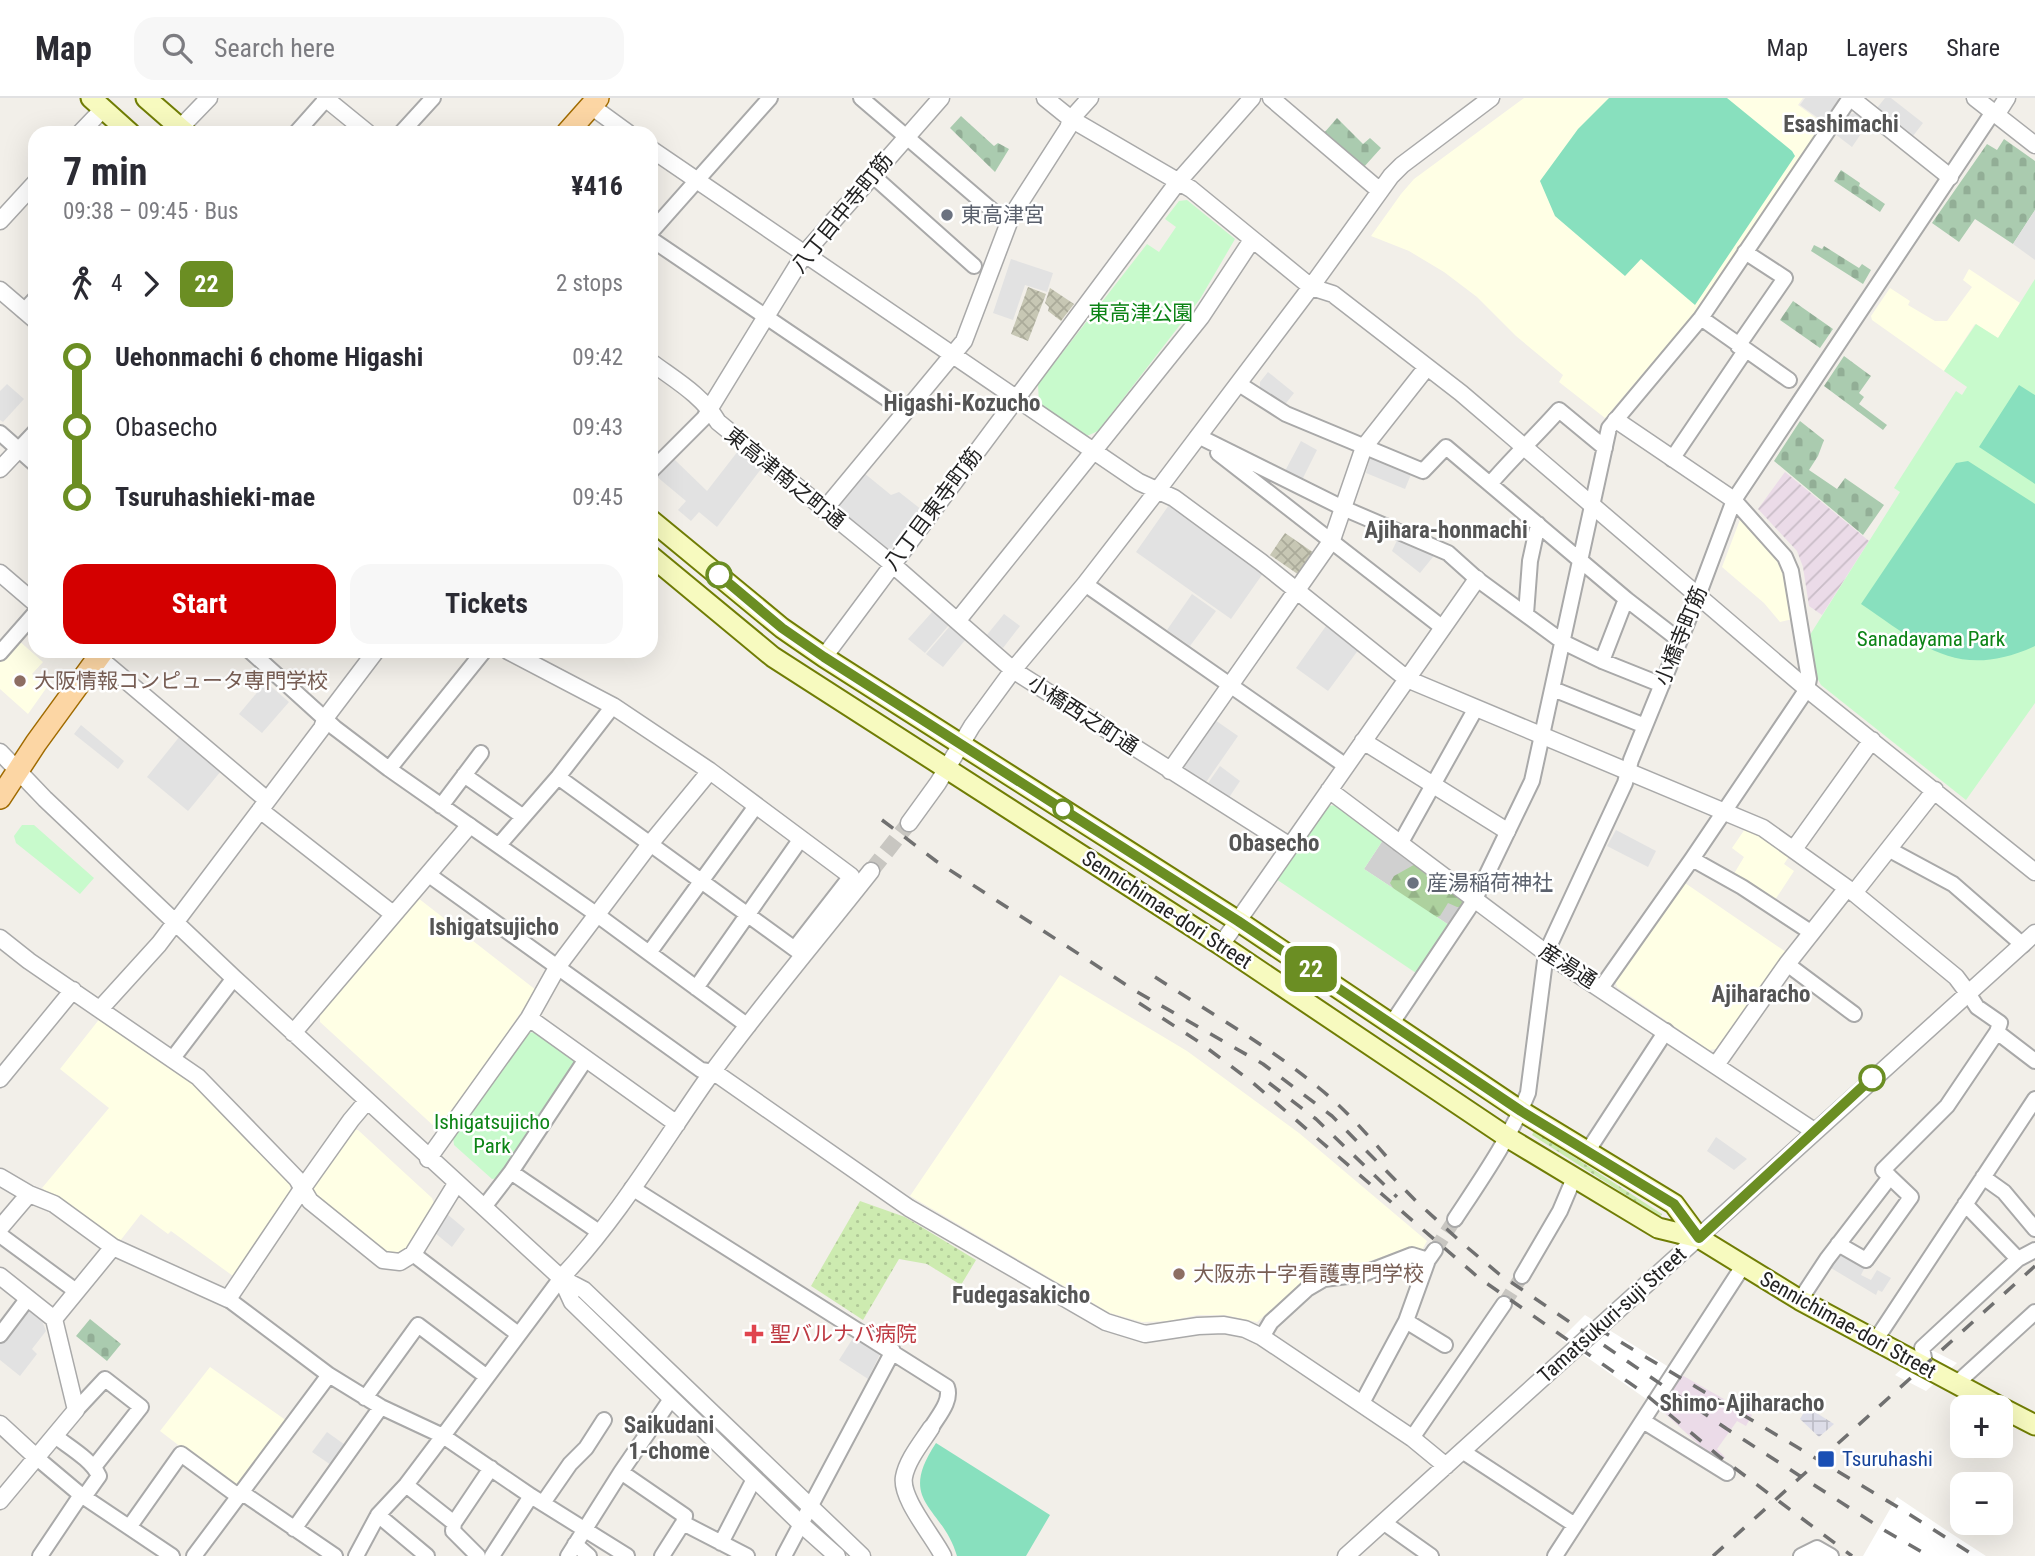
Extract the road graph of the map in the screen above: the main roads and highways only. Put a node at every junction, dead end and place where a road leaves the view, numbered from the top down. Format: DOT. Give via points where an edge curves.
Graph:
graph roads {
  1 [pos="146,98"];
  2 [pos="594,102"];
  3 [pos="97,103"];
  4 [pos="122,126"];
  5 [pos="178,126"];
  6 [pos="572,126"];
  7 [pos="658,526"];
  8 [pos="658,562"];
  9 [pos="94,658"];
  10 [pos="0,798"];
  11 [pos="1699,1238"];
  12 [pos="1977,1395"];
  13 [pos="2013,1414"];
  14 [pos="2035,1425"];
  1 -- 5 [label="main road"];
  2 -- 6 [label="main road"];
  3 -- 4 [label="main road"];
  7 -- 11 [label="main road, Sennichimae-dori Street" via="824,657 1238,921 1521,1111 1674,1204"];
  8 -- 11 [label="main road, Sennichimae-dori Street" via="773,657 1221,945 1507,1137 1658,1228"];
  9 -- 10 [label="main road"];
  11 -- 12 [label="main road, Sennichimae-dori Street" via="1800,1300"];
  13 -- 14 [label="main road, Sennichimae-dori Street"];
}
